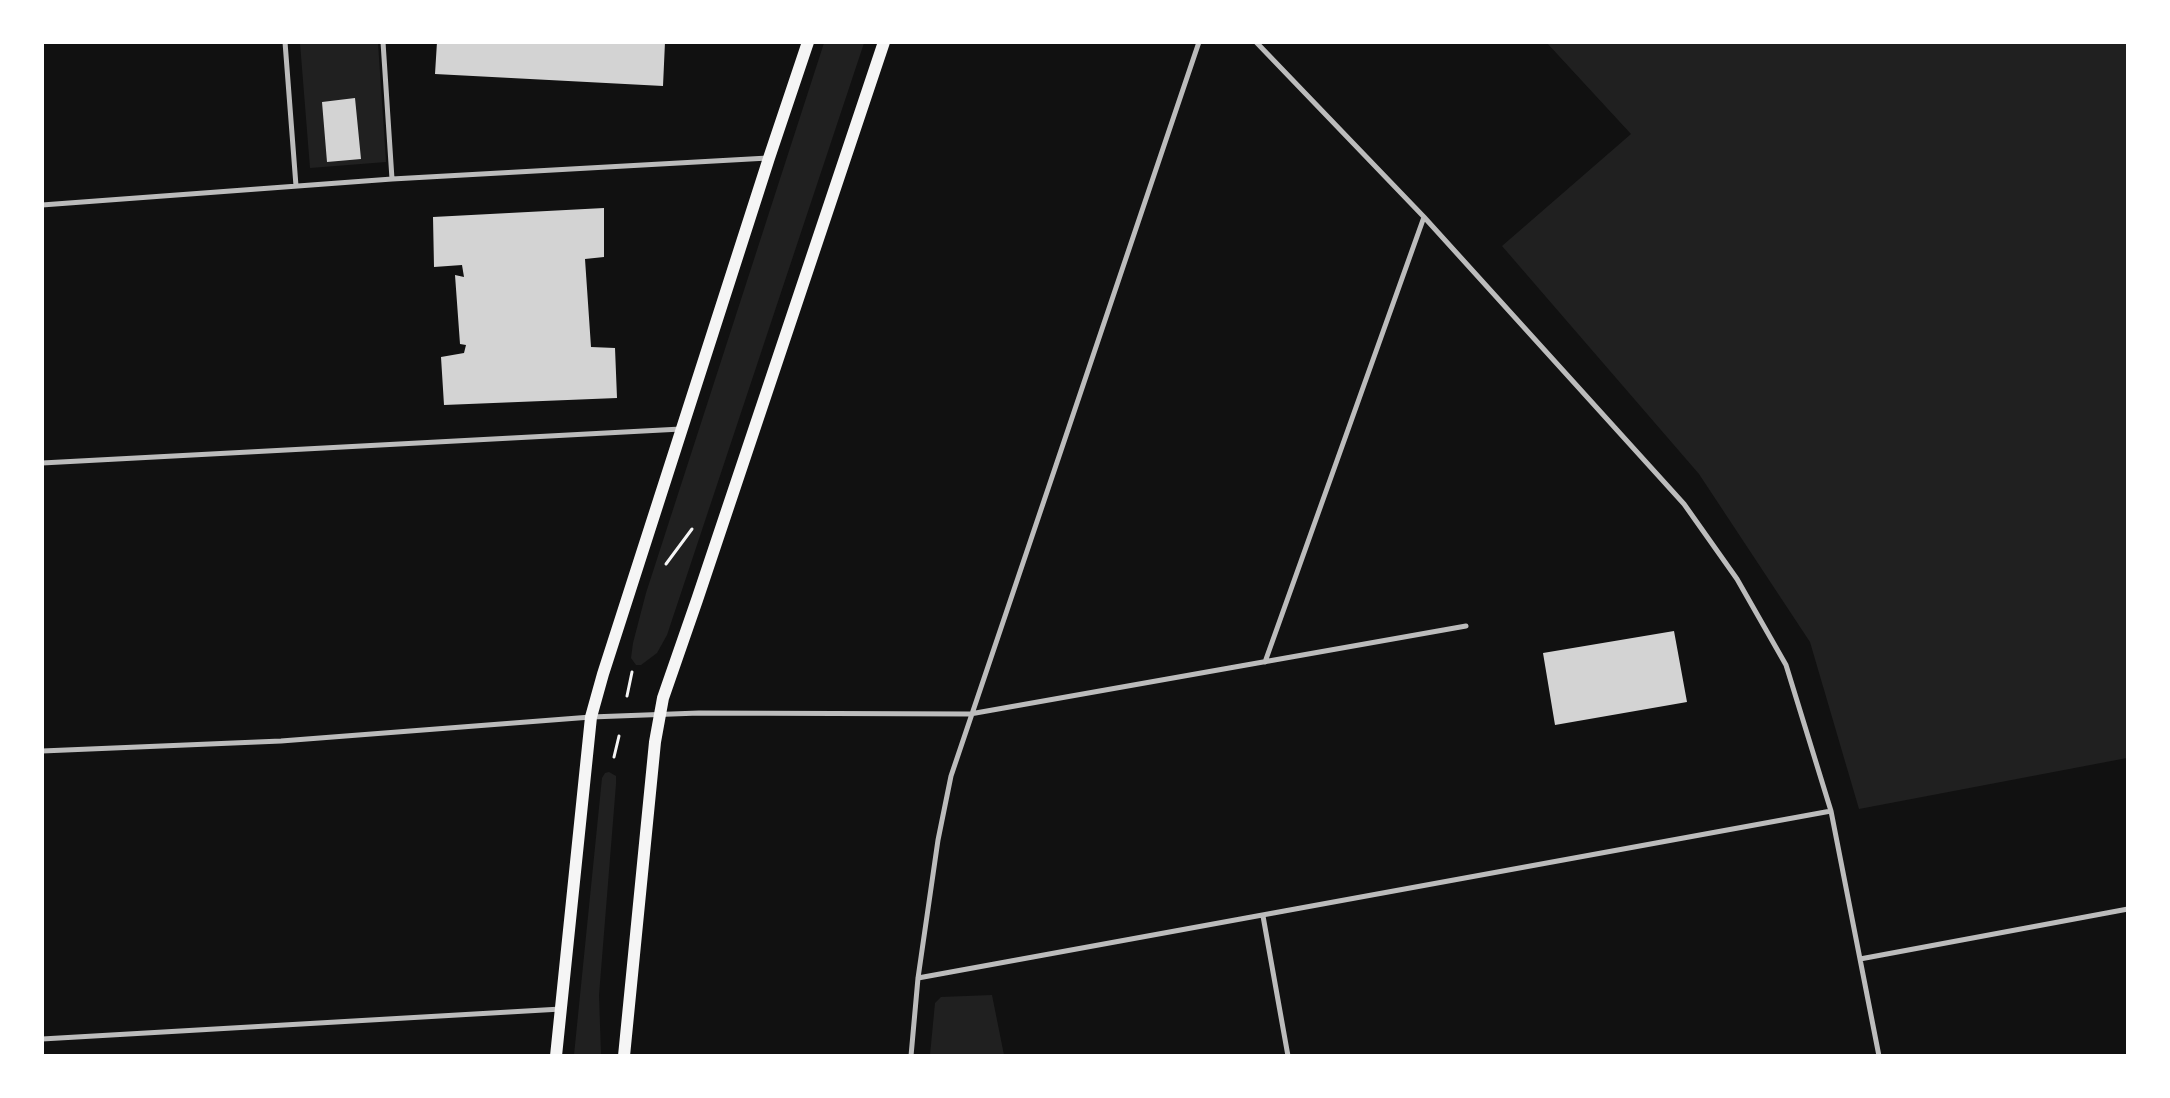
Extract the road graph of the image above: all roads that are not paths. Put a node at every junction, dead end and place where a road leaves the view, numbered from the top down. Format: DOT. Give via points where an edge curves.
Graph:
graph roads {
  1 [pos="285,42"];
  2 [pos="383,42"];
  3 [pos="808,42"];
  4 [pos="884,42"];
  5 [pos="1199,42"];
  6 [pos="1256,42"];
  7 [pos="769,158"];
  8 [pos="392,179"];
  9 [pos="296,186"];
  10 [pos="42,205"];
  11 [pos="1424,217"];
  12 [pos="682,429"];
  13 [pos="42,463"];
  14 [pos="1466,626"];
  15 [pos="1265,662"];
  16 [pos="970,714"];
  17 [pos="659,715"];
  18 [pos="591,717"];
  19 [pos="42,752"];
  20 [pos="1832,811"];
  21 [pos="2128,909"];
  22 [pos="1263,916"];
  23 [pos="1860,959"];
  24 [pos="918,978"];
  25 [pos="561,1009"];
  26 [pos="42,1040"];
  27 [pos="556,1056"];
  28 [pos="624,1056"];
  29 [pos="911,1056"];
  30 [pos="1288,1056"];
  31 [pos="1879,1056"];
  1 -- 9 [label="street"];
  2 -- 8 [label="street"];
  3 -- 7 [label="main road"];
  4 -- 17 [label="main road" via="667,682"];
  5 -- 16 [label="street"];
  6 -- 11 [label="street"];
  7 -- 8 [label="street"];
  7 -- 12 [label="main road"];
  8 -- 9 [label="street"];
  9 -- 10 [label="street"];
  11 -- 15 [label="street"];
  11 -- 20 [label="street" via="1684,504 1737,579 1786,665"];
  12 -- 13 [label="street"];
  12 -- 18 [label="main road"];
  14 -- 15 [label="street"];
  15 -- 16 [label="street"];
  16 -- 17 [label="street"];
  16 -- 24 [label="street" via="951,776 938,840"];
  17 -- 18 [label="street"];
  17 -- 28 [label="main road"];
  18 -- 19 [label="street" via="281,741"];
  18 -- 25 [label="main road"];
  20 -- 22 [label="street"];
  20 -- 23 [label="street"];
  21 -- 23 [label="street"];
  22 -- 24 [label="street"];
  22 -- 30 [label="street"];
  23 -- 31 [label="street"];
  24 -- 29 [label="street"];
  25 -- 26 [label="street"];
  25 -- 27 [label="main road"];
}
